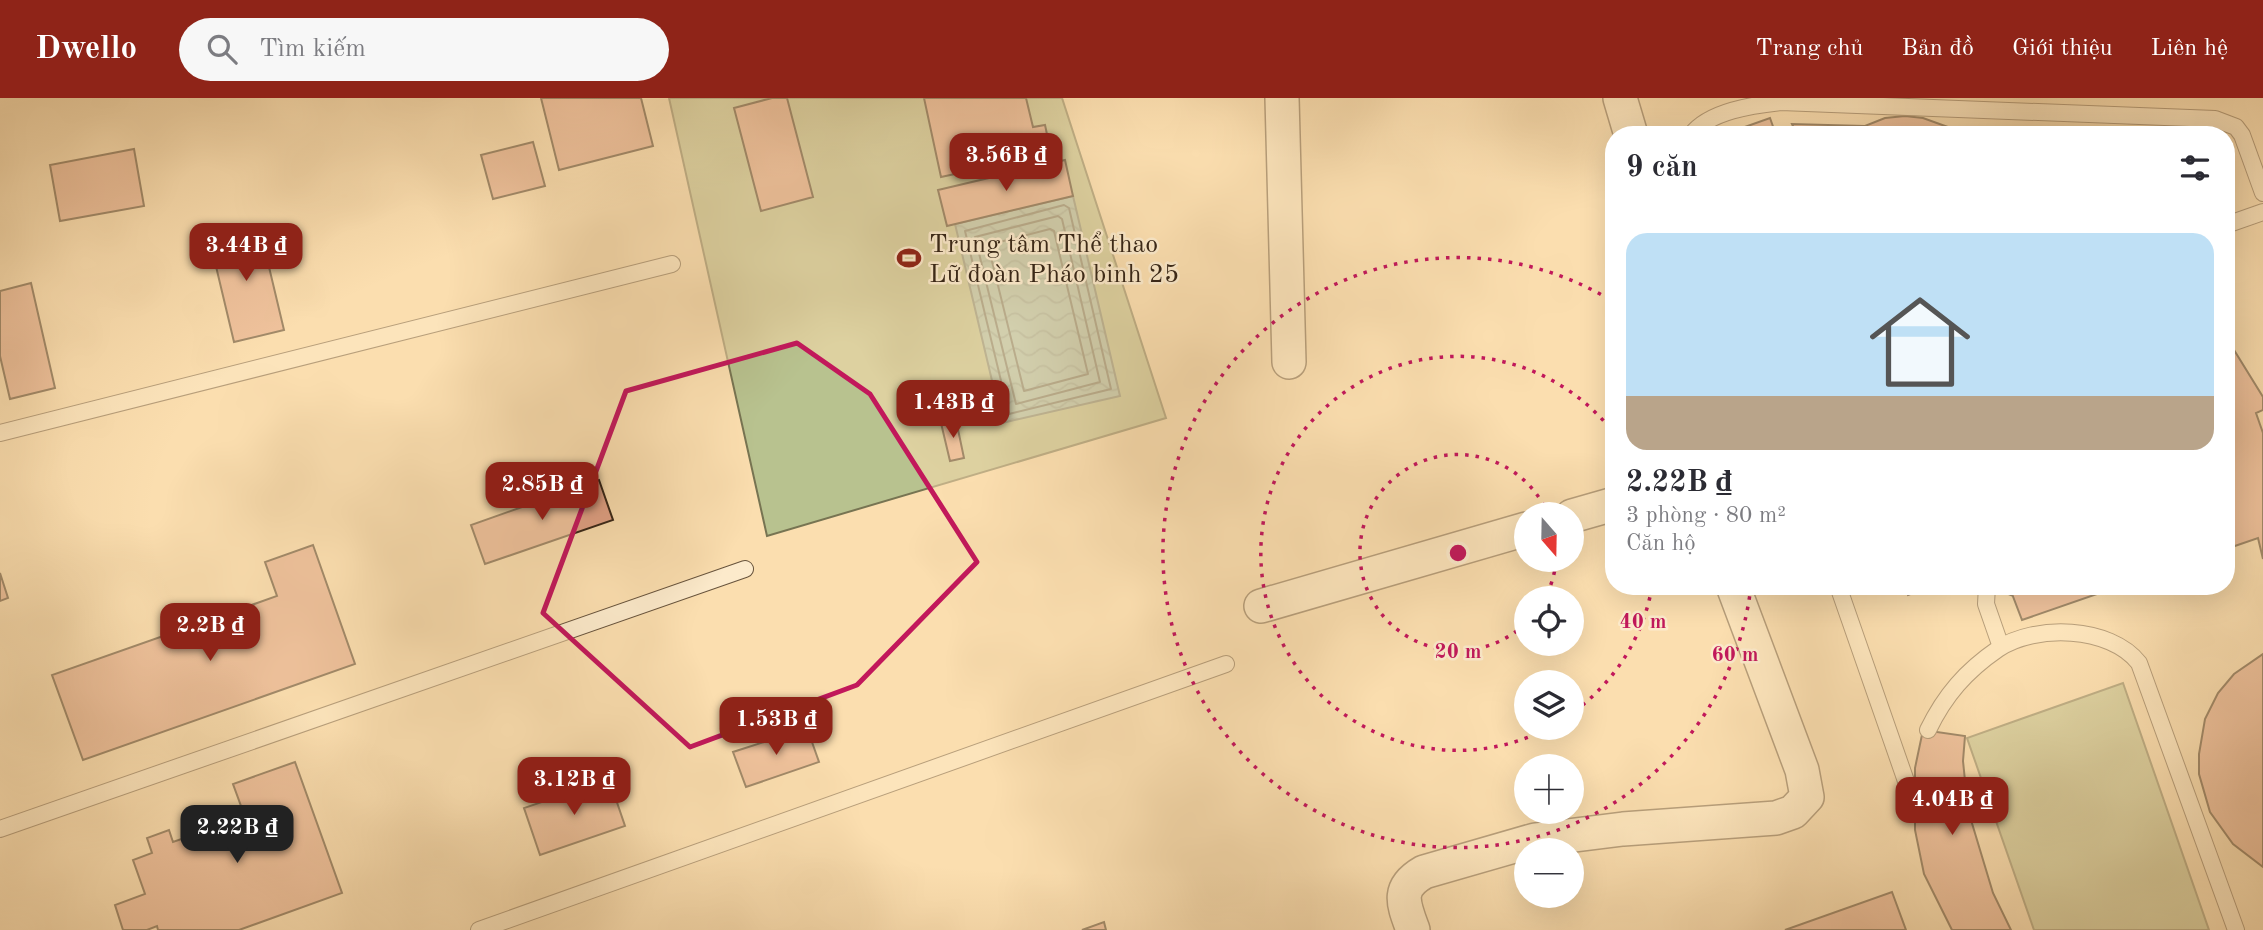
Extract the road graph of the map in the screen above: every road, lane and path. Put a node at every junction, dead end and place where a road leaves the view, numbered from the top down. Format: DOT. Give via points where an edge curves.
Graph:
graph roads {
  1 [pos="1282,98"];
  2 [pos="1620,98"];
  3 [pos="1628,126"];
  4 [pos="1702,126"];
  5 [pos="2233,126"];
  6 [pos="2235,127"];
  7 [pos="2263,193"];
  8 [pos="2263,212"];
  9 [pos="2235,222"];
  10 [pos="672,264"];
  11 [pos="1289,362"];
  12 [pos="0,433"];
  13 [pos="1605,507"];
  14 [pos="1584,513"];
  15 [pos="1514,532"];
  16 [pos="745,569"];
  17 [pos="1736,595"];
  18 [pos="1841,595"];
  19 [pos="1986,595"];
  20 [pos="1261,606"];
  21 [pos="2001,647"];
  22 [pos="1226,664"];
  23 [pos="1928,730"];
  24 [pos="1915,807"];
  25 [pos="0,830"];
  26 [pos="479,930"];
  27 [pos="1413,930"];
  28 [pos="2236,930"];
  1 -- 11 [label="street"];
  2 -- 3 [label="street"];
  4 -- 5 [label="lane" via="1743,108 1781,102 2215,119"];
  6 -- 7 [label="lane"];
  8 -- 9 [label="lane"];
  10 -- 12 [label="lane"];
  13 -- 14 [label="street"];
  15 -- 20 [label="street"];
  16 -- 25 [label="lane"];
  17 -- 27 [label="street" via="1802,769 1807,797 1802,805 1776,818 1535,840 1424,872 1410,880 1404,895"];
  18 -- 24 [label="lane"];
  19 -- 21 [label="lane"];
  21 -- 23 [label="lane" via="1948,693"];
  21 -- 28 [label="lane" via="2070,632 2105,639 2130,651"];
  22 -- 26 [label="lane"];
}
